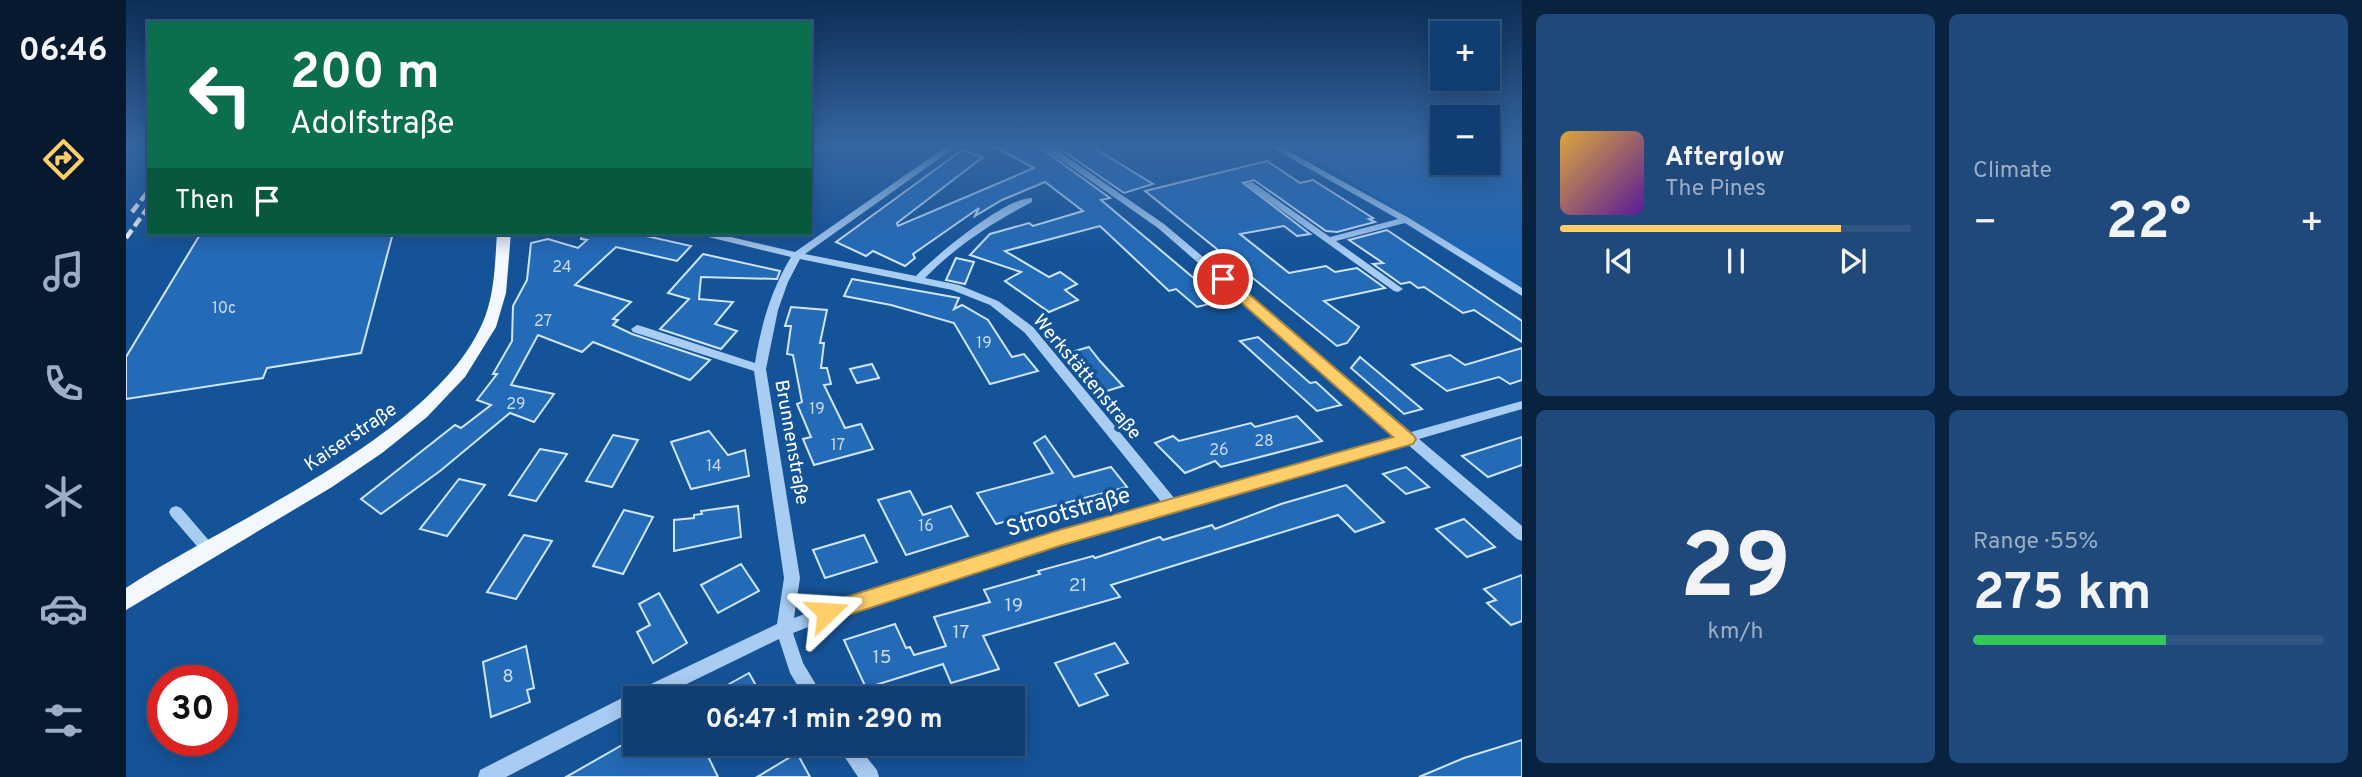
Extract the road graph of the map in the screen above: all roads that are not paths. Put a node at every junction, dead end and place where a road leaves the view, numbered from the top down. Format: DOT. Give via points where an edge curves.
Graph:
graph roads {
  1 [pos="901,182"];
  2 [pos="1098,182"];
  3 [pos="1338,182"];
  4 [pos="1249,184"];
  5 [pos="1030,200"];
  6 [pos="1406,220"];
  7 [pos="504,235"];
  8 [pos="724,235"];
  9 [pos="1329,240"];
  10 [pos="796,255"];
  11 [pos="918,280"];
  12 [pos="1398,289"];
  13 [pos="1522,293"];
  14 [pos="637,329"];
  15 [pos="760,369"];
  16 [pos="1522,405"];
  17 [pos="1407,439"];
  18 [pos="1173,506"];
  19 [pos="176,512"];
  20 [pos="1522,535"];
  21 [pos="207,548"];
  22 [pos="126,600"];
  23 [pos="784,629"];
  24 [pos="665,686"];
  25 [pos="808,686"];
  26 [pos="623,707"];
  27 [pos="854,756"];
  28 [pos="487,777"];
  29 [pos="870,777"];
  1 -- 10 [label="street, Brunnenstraße"];
  2 -- 17 [label="street" via="1161,226"];
  3 -- 6 [label="street"];
  4 -- 9 [label="street"];
  5 -- 11 [label="street" via="988,220"];
  6 -- 9 [label="street"];
  6 -- 13 [label="street"];
  7 -- 21 [label="main road, Kaiserstraße" via="498,295 489,326 465,366 410,420 355,461"];
  8 -- 10 [label="street, Werkstättenstraße"];
  9 -- 12 [label="street"];
  10 -- 11 [label="street, Werkstättenstraße"];
  10 -- 15 [label="street, Brunnenstraße" via="784,275 763,341"];
  11 -- 18 [label="street, Werkstättenstraße" via="976,293 1012,314 1055,359"];
  14 -- 15 [label="street"];
  15 -- 23 [label="street, Brunnenstraße" via="792,578"];
  16 -- 17 [label="street, Strootstraße"];
  17 -- 18 [label="street, Strootstraße"];
  17 -- 20 [label="street"];
  18 -- 23 [label="street, Strootstraße" via="943,573"];
  19 -- 21 [label="street"];
  21 -- 22 [label="main road, Kaiserstraße"];
  23 -- 24 [label="street, Strootstraße"];
  23 -- 25 [label="street, Brunnenstraße"];
  26 -- 28 [label="street"];
  27 -- 29 [label="street"];
}
